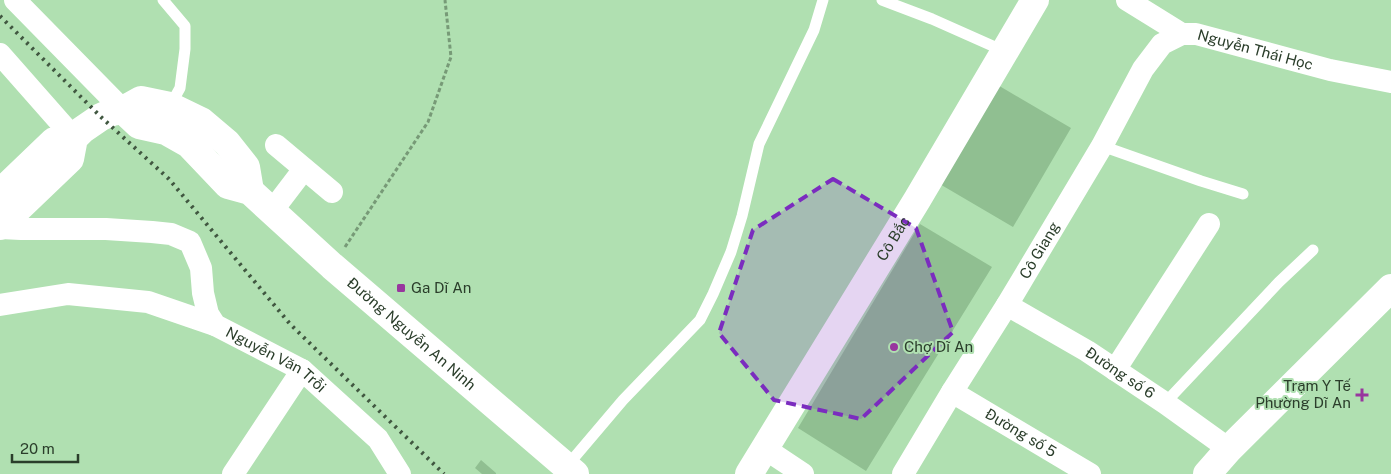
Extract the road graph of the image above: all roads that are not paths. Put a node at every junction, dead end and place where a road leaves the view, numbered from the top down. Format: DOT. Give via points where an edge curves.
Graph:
graph roads {
  1 [pos="15,0"];
  2 [pos="162,0"];
  3 [pos="823,0"];
  4 [pos="882,0"];
  5 [pos="1035,0"];
  6 [pos="1128,0"];
  7 [pos="1182,34"];
  8 [pos="1004,51"];
  9 [pos="3,67"];
  10 [pos="1391,82"];
  11 [pos="170,106"];
  12 [pos="123,110"];
  13 [pos="74,138"];
  14 [pos="276,146"];
  15 [pos="1102,146"];
  16 [pos="304,169"];
  17 [pos="250,191"];
  18 [pos="332,192"];
  19 [pos="0,193"];
  20 [pos="1243,194"];
  21 [pos="272,211"];
  22 [pos="1209,224"];
  23 [pos="0,227"];
  24 [pos="1313,250"];
  25 [pos="1390,293"];
  26 [pos="0,304"];
  27 [pos="1007,305"];
  28 [pos="215,325"];
  29 [pos="302,370"];
  30 [pos="1115,370"];
  31 [pos="952,392"];
  32 [pos="1165,403"];
  33 [pos="764,448"];
  34 [pos="1230,449"];
  35 [pos="571,470"];
  36 [pos="233,474"];
  37 [pos="400,474"];
  38 [pos="748,474"];
  39 [pos="803,474"];
  40 [pos="903,474"];
  41 [pos="1090,474"];
  42 [pos="1207,474"];
  1 -- 12 [label="street"];
  2 -- 11 [label="lane" via="185,26 180,88"];
  3 -- 35 [label="lane" via="814,30 759,144 730,252 700,320 624,400"];
  4 -- 8 [label="lane"];
  5 -- 8 [label="main road, Cô Bắc"];
  6 -- 7 [label="street, Nguyễn Thái Học"];
  7 -- 10 [label="street, Nguyễn Thái Học" via="1196,34 1330,70"];
  7 -- 15 [label="street, Cô Giang" via="1162,44 1143,69"];
  8 -- 33 [label="main road, Cô Bắc" via="917,200"];
  9 -- 13 [label="street"];
  11 -- 12 [label="main road" via="141,100"];
  11 -- 17 [label="main road" via="201,121 227,143 246,167"];
  12 -- 13 [label="main road" via="91,122"];
  12 -- 17 [label="main road, Đường Nguyễn An Ninh" via="139,125 166,131 190,144 228,185"];
  13 -- 19 [label="main road" via="54,141"];
  13 -- 23 [label="main road" via="70,160"];
  14 -- 16 [label="street"];
  15 -- 20 [label="lane"];
  15 -- 27 [label="street, Cô Giang"];
  16 -- 18 [label="street"];
  16 -- 21 [label="street"];
  17 -- 21 [label="main road, Đường Nguyễn An Ninh"];
  21 -- 35 [label="main road, Đường Nguyễn An Ninh"];
  22 -- 30 [label="street"];
  23 -- 28 [label="street, Nguyễn Văn Trỗi" via="152,232 171,234 190,242 201,268 208,314"];
  24 -- 32 [label="lane"];
  25 -- 34 [label="main road"];
  26 -- 28 [label="street" via="68,294 140,301"];
  27 -- 30 [label="street, Đường số 6"];
  27 -- 31 [label="street, Cô Giang"];
  28 -- 29 [label="street, Nguyễn Văn Trỗi"];
  29 -- 36 [label="street"];
  29 -- 37 [label="street, Nguyễn Văn Trỗi" via="378,439"];
  30 -- 32 [label="street, Đường số 6"];
  31 -- 40 [label="street, Cô Giang"];
  31 -- 41 [label="street, Đường số 5"];
  32 -- 34 [label="street, Đường số 6"];
  33 -- 38 [label="main road, Cô Bắc"];
  33 -- 39 [label="street"];
  34 -- 42 [label="main road"];
}
